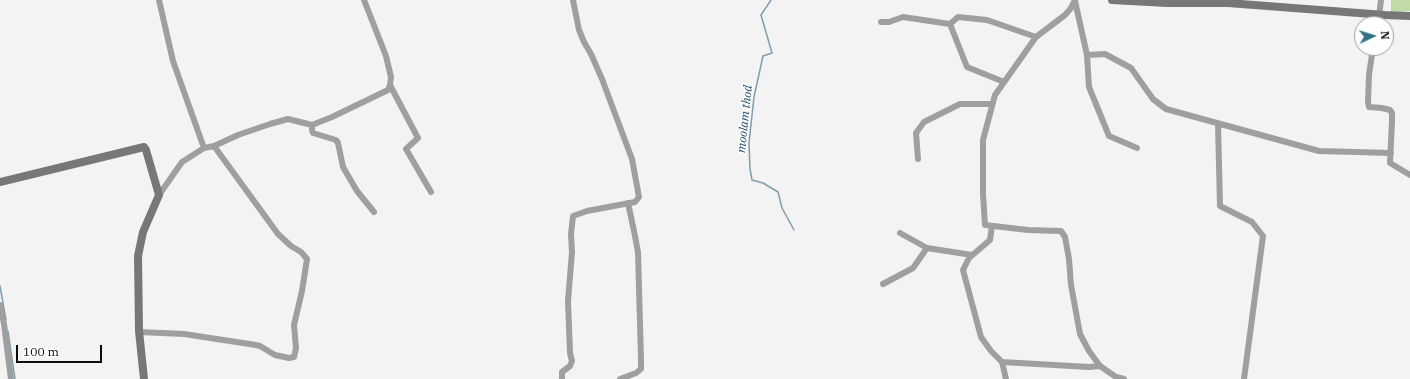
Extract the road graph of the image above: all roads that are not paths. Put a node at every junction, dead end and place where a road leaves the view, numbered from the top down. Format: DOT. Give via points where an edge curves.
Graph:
graph roads {
  1 [pos="159,0"];
  2 [pos="364,0"];
  3 [pos="573,0"];
  4 [pos="1075,0"];
  5 [pos="1112,0"];
  6 [pos="1381,0"];
  7 [pos="1159,2"];
  8 [pos="1378,15"];
  9 [pos="1410,16"];
  10 [pos="881,22"];
  11 [pos="950,24"];
  12 [pos="1036,37"];
  13 [pos="1087,55"];
  14 [pos="1372,56"];
  15 [pos="1004,82"];
  16 [pos="390,85"];
  17 [pos="992,104"];
  18 [pos="1218,124"];
  19 [pos="312,125"];
  20 [pos="214,146"];
  21 [pos="204,148"];
  22 [pos="1137,148"];
  23 [pos="1391,153"];
  24 [pos="918,159"];
  25 [pos="1410,175"];
  26 [pos="0,182"];
  27 [pos="431,192"];
  28 [pos="159,195"];
  29 [pos="628,204"];
  30 [pos="374,212"];
  31 [pos="992,226"];
  32 [pos="900,233"];
  33 [pos="927,248"];
  34 [pos="972,255"];
  35 [pos="883,284"];
  36 [pos="0,305"];
  37 [pos="139,332"];
  38 [pos="1002,362"];
  39 [pos="1100,366"];
  40 [pos="11,379"];
  41 [pos="144,379"];
  42 [pos="562,379"];
  43 [pos="620,379"];
  44 [pos="1006,379"];
  45 [pos="1124,379"];
  46 [pos="1244,379"];
  1 -- 21 [label="street" via="173,62"];
  2 -- 16 [label="street" via="386,56"];
  3 -- 29 [label="street" via="579,30 602,79 632,160 639,197 635,202"];
  4 -- 12 [label="street" via="1065,15"];
  4 -- 13 [label="street"];
  5 -- 7 [label="main road"];
  6 -- 8 [label="street"];
  7 -- 8 [label="main road" via="1228,3"];
  8 -- 9 [label="main road"];
  10 -- 11 [label="street" via="903,17"];
  11 -- 12 [label="street" via="958,17 987,20"];
  11 -- 15 [label="street" via="967,67"];
  12 -- 15 [label="street"];
  13 -- 18 [label="street" via="1105,54 1131,68 1153,99 1166,109"];
  13 -- 22 [label="street" via="1089,87 1109,136"];
  14 -- 23 [label="street" via="1368,102 1370,107 1390,110 1392,113"];
  15 -- 17 [label="street"];
  16 -- 19 [label="street" via="388,90"];
  16 -- 27 [label="street" via="418,138 406,149"];
  17 -- 24 [label="street" via="960,104 924,122 916,133"];
  17 -- 31 [label="street" via="983,140 985,225"];
  18 -- 23 [label="street" via="1320,151"];
  18 -- 46 [label="street" via="1220,206 1252,222 1263,236"];
  19 -- 20 [label="street" via="288,119 238,135"];
  19 -- 30 [label="street" via="313,133 336,140 343,167 357,191"];
  20 -- 21 [label="street"];
  20 -- 37 [label="street" via="278,234 307,258 294,325 294,357 280,356 256,345 184,334"];
  21 -- 28 [label="street" via="182,162"];
  23 -- 25 [label="street" via="1390,163"];
  26 -- 28 [label="main road" via="144,147"];
  28 -- 37 [label="main road" via="143,232 138,256"];
  29 -- 42 [label="street" via="573,216 568,301 572,361 562,372"];
  29 -- 43 [label="street" via="638,252 642,359 641,369"];
  31 -- 34 [label="street" via="990,240"];
  31 -- 39 [label="street" via="1061,231 1068,252 1080,334"];
  32 -- 33 [label="street"];
  33 -- 34 [label="street"];
  33 -- 35 [label="street" via="913,268"];
  34 -- 38 [label="street" via="963,270 979,330 991,352"];
  36 -- 40 [label="street"];
  37 -- 41 [label="main road"];
  38 -- 39 [label="street"];
  38 -- 44 [label="street"];
  39 -- 45 [label="street" via="1116,377"];
}
